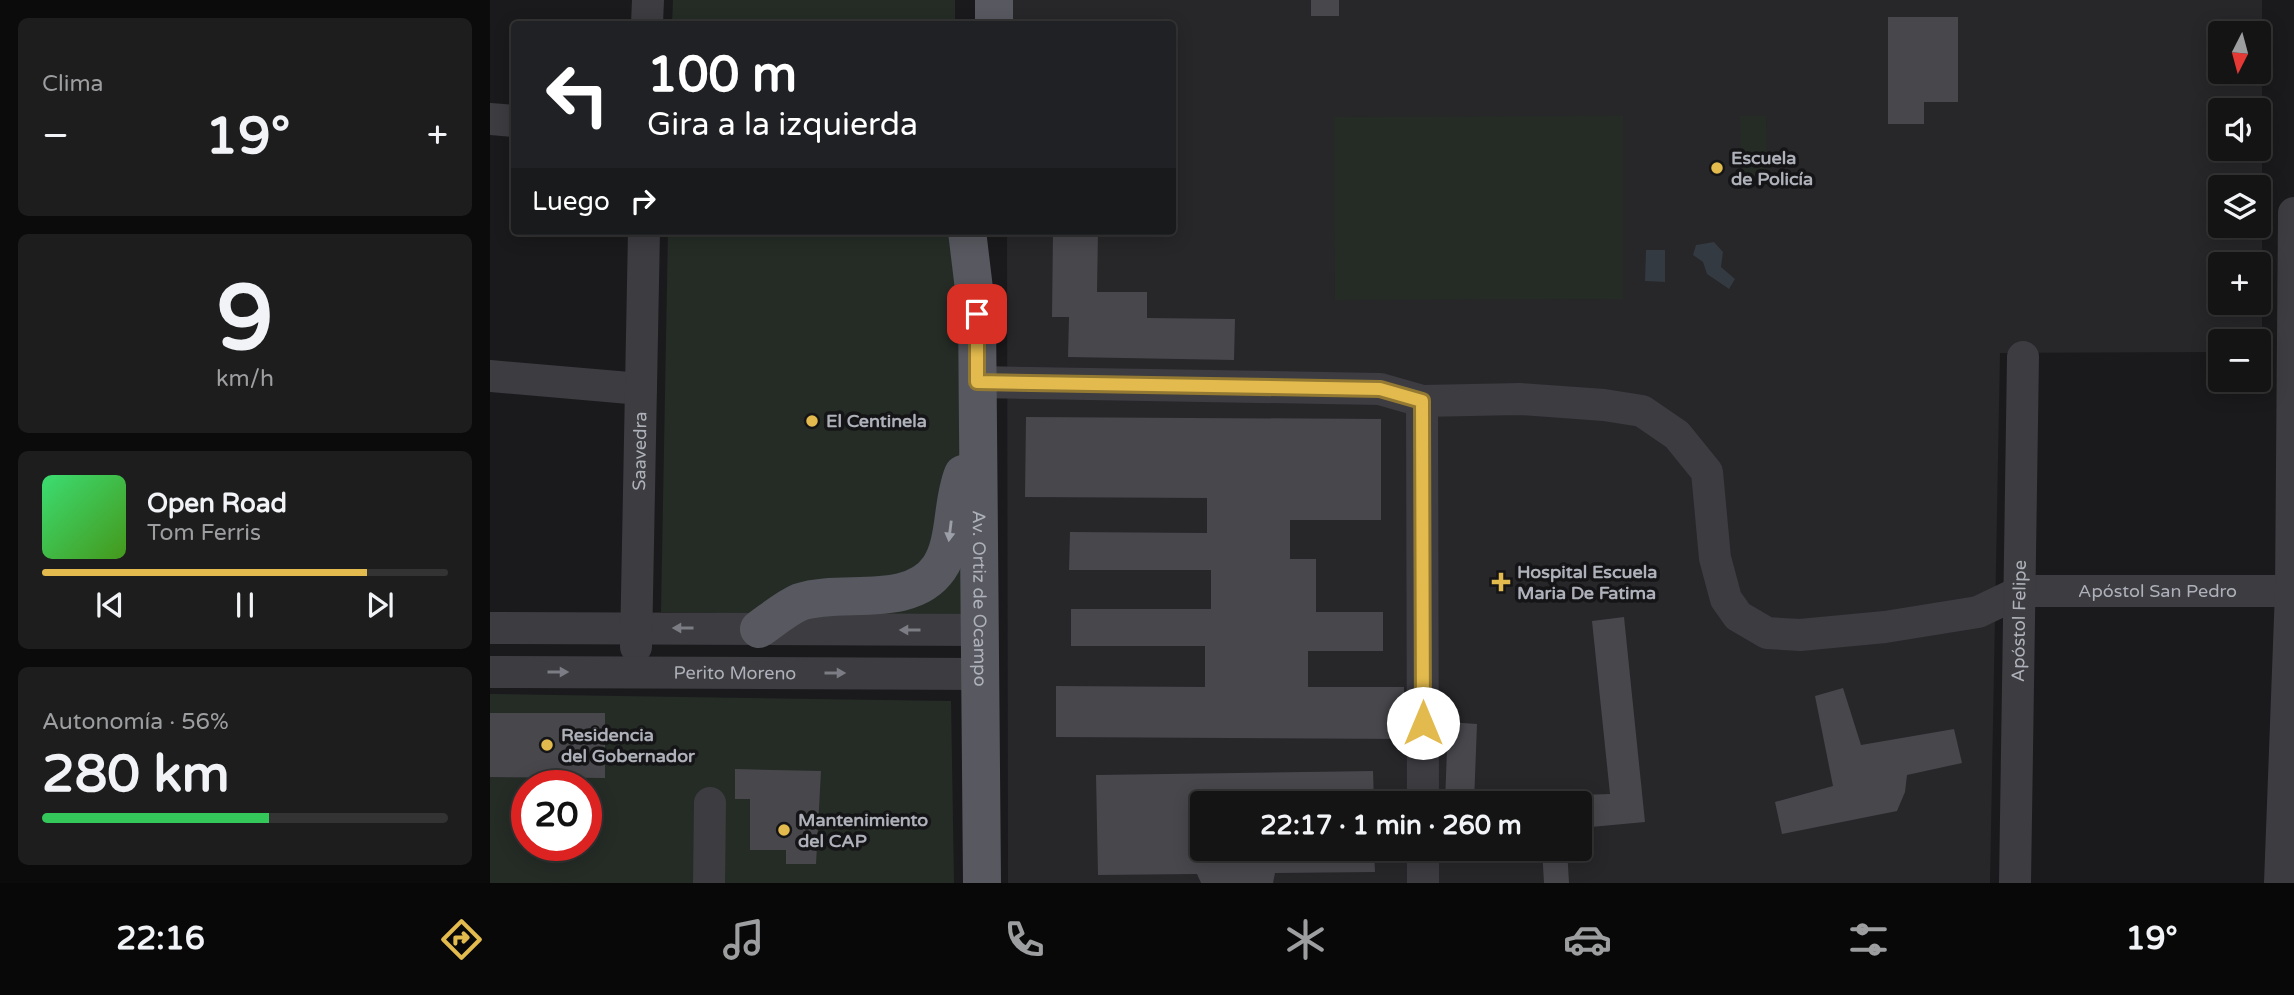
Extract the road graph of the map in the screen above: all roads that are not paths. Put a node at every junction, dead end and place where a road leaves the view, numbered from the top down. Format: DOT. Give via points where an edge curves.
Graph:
graph roads {
  1 [pos="648,0"];
  2 [pos="968,0"];
  3 [pos="995,0"];
  4 [pos="647,21"];
  5 [pos="968,21"];
  6 [pos="994,21"];
  7 [pos="490,119"];
  8 [pos="511,121"];
  9 [pos="2294,213"];
  10 [pos="644,235"];
  11 [pos="967,235"];
  12 [pos="987,235"];
  13 [pos="977,314"];
  14 [pos="2024,357"];
  15 [pos="490,376"];
  16 [pos="977,382"];
  17 [pos="641,389"];
  18 [pos="1422,401"];
  19 [pos="978,444"];
  20 [pos="2022,590"];
  21 [pos="2292,591"];
  22 [pos="490,628"];
  23 [pos="636,628"];
  24 [pos="759,629"];
  25 [pos="979,630"];
  26 [pos="490,672"];
  27 [pos="636,673"];
  28 [pos="979,674"];
  29 [pos="1423,791"];
  30 [pos="710,803"];
  31 [pos="1423,861"];
  32 [pos="709,883"];
  33 [pos="982,883"];
  34 [pos="1423,883"];
  35 [pos="2015,883"];
  36 [pos="2280,883"];
  1 -- 4 [label="street"];
  2 -- 5 [label="main road"];
  3 -- 6 [label="main road"];
  7 -- 8 [label="street"];
  9 -- 21 [label="street"];
  10 -- 17 [label="street, Saavedra"];
  11 -- 13 [label="main road, Av. Ortiz de Ocampo"];
  12 -- 13 [label="main road, Av. Ortiz de Ocampo"];
  13 -- 16 [label="main road, Av. Ortiz de Ocampo"];
  14 -- 20 [label="street, Apóstol Felipe"];
  15 -- 17 [label="street"];
  16 -- 18 [label="street" via="1380,389"];
  16 -- 19 [label="main road, Av. Ortiz de Ocampo"];
  17 -- 23 [label="street, Saavedra"];
  18 -- 20 [label="street" via="1520,399 1642,411 1677,435 1707,472 1715,558 1726,599 1738,616 1767,633 1800,635 1885,627 1978,612"];
  18 -- 29 [label="street"];
  19 -- 24 [label="main road, one-way" via="955,494 949,544 939,568 925,582 902,591 799,603"];
  19 -- 25 [label="main road, Av. Ortiz de Ocampo"];
  20 -- 21 [label="street, Apóstol San Pedro"];
  20 -- 35 [label="street, Apóstol Felipe"];
  21 -- 36 [label="street"];
  22 -- 23 [label="street"];
  24 -- 23 [label="street, one-way"];
  23 -- 27 [label="street, Saavedra"];
  25 -- 24 [label="street, one-way"];
  25 -- 28 [label="main road, Av. Ortiz de Ocampo"];
  26 -- 27 [label="street, Perito Moreno, one-way"];
  27 -- 28 [label="street, Perito Moreno, one-way"];
  28 -- 33 [label="main road, Av. Ortiz de Ocampo"];
  30 -- 32 [label="street"];
  31 -- 34 [label="street"];
}
